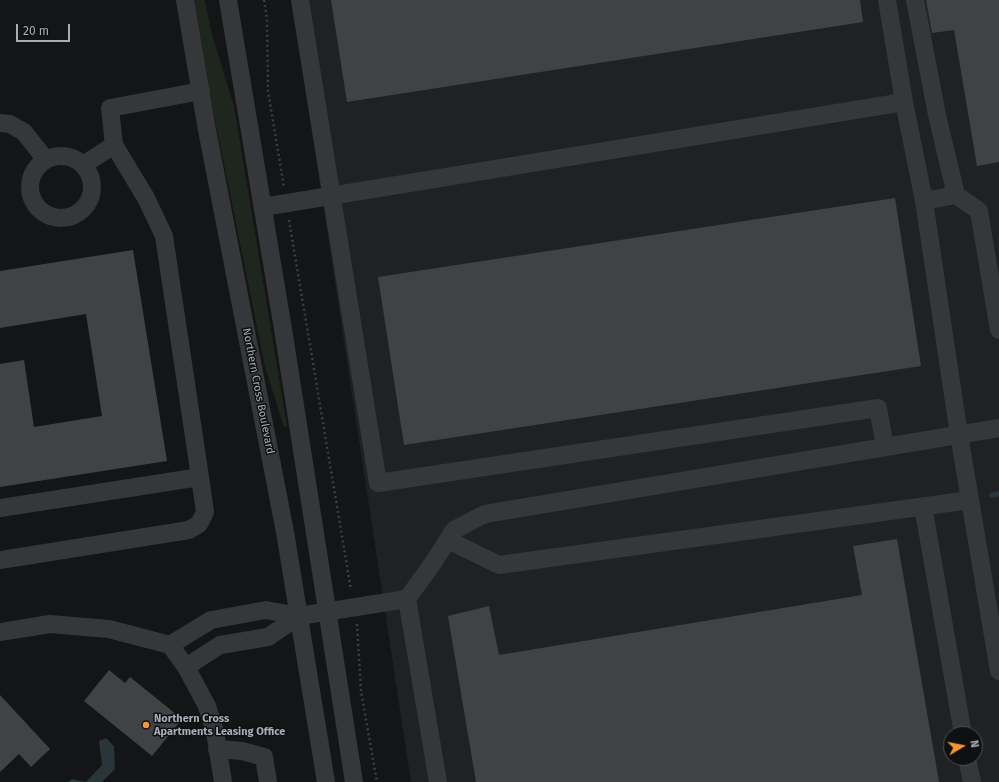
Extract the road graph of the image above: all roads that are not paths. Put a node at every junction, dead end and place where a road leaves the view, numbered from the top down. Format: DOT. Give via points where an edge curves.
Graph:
graph roads {
  1 [pos="185,0"];
  2 [pos="228,0"];
  3 [pos="300,0"];
  4 [pos="887,0"];
  5 [pos="915,0"];
  6 [pos="201,91"];
  7 [pos="904,102"];
  8 [pos="936,115"];
  9 [pos="908,120"];
  10 [pos="0,123"];
  11 [pos="114,145"];
  12 [pos="46,160"];
  13 [pos="83,165"];
  14 [pos="956,195"];
  15 [pos="332,196"];
  16 [pos="924,201"];
  17 [pos="263,207"];
  18 [pos="999,330"];
  19 [pos="999,428"];
  20 [pos="959,435"];
  21 [pos="885,447"];
  22 [pos="200,477"];
  23 [pos="970,500"];
  24 [pos="923,506"];
  25 [pos="0,508"];
  26 [pos="448,540"];
  27 [pos="0,560"];
  28 [pos="992,593"];
  29 [pos="407,599"];
  30 [pos="327,610"];
  31 [pos="299,616"];
  32 [pos="0,632"];
  33 [pos="170,645"];
  34 [pos="186,667"];
  35 [pos="999,671"];
  36 [pos="962,726"];
  37 [pos="217,750"];
  38 [pos="969,766"];
  39 [pos="222,782"];
  40 [pos="268,782"];
  41 [pos="326,782"];
  42 [pos="354,782"];
  43 [pos="438,782"];
  44 [pos="972,782"];
  1 -- 6 [label="street, Northern Cross Boulevard"];
  2 -- 17 [label="street"];
  3 -- 15 [label="street"];
  4 -- 7 [label="street"];
  5 -- 8 [label="street"];
  6 -- 11 [label="street" via="110,108"];
  6 -- 31 [label="street, Northern Cross Boulevard"];
  7 -- 9 [label="street"];
  7 -- 15 [label="street"];
  8 -- 9 [label="street"];
  8 -- 14 [label="street"];
  9 -- 16 [label="street"];
  10 -- 12 [label="street" via="10,124 24,132"];
  11 -- 13 [label="street"];
  11 -- 22 [label="street" via="146,198 164,236"];
  12 -- 13 [label="street" via="56,156 66,157"];
  12 -- 13 [label="street" via="33,174 30,193 41,211 50,217 60,219 71,218 80,213 92,195 90,174"];
  14 -- 16 [label="street"];
  14 -- 18 [label="street" via="979,211"];
  15 -- 17 [label="street"];
  15 -- 21 [label="street" via="378,483 878,408"];
  16 -- 20 [label="street"];
  17 -- 30 [label="street"];
  19 -- 20 [label="street"];
  20 -- 21 [label="street"];
  20 -- 23 [label="street"];
  21 -- 26 [label="street" via="485,514 454,530"];
  22 -- 25 [label="street"];
  22 -- 27 [label="street" via="205,512 199,524 189,530"];
  23 -- 24 [label="street"];
  23 -- 28 [label="street"];
  24 -- 26 [label="street" via="499,565"];
  24 -- 36 [label="street"];
  26 -- 29 [label="street"];
  28 -- 35 [label="street"];
  29 -- 30 [label="street"];
  29 -- 43 [label="street"];
  30 -- 31 [label="street"];
  30 -- 42 [label="street"];
  31 -- 33 [label="street" via="266,610 211,620"];
  31 -- 34 [label="street" via="268,637 220,645"];
  31 -- 41 [label="street, Northern Cross Boulevard"];
  32 -- 33 [label="street" via="50,624 109,629"];
  33 -- 34 [label="street"];
  34 -- 37 [label="street" via="207,706"];
  37 -- 39 [label="street"];
  37 -- 40 [label="street" via="242,751 264,756"];
  38 -- 44 [label="street"];
}
